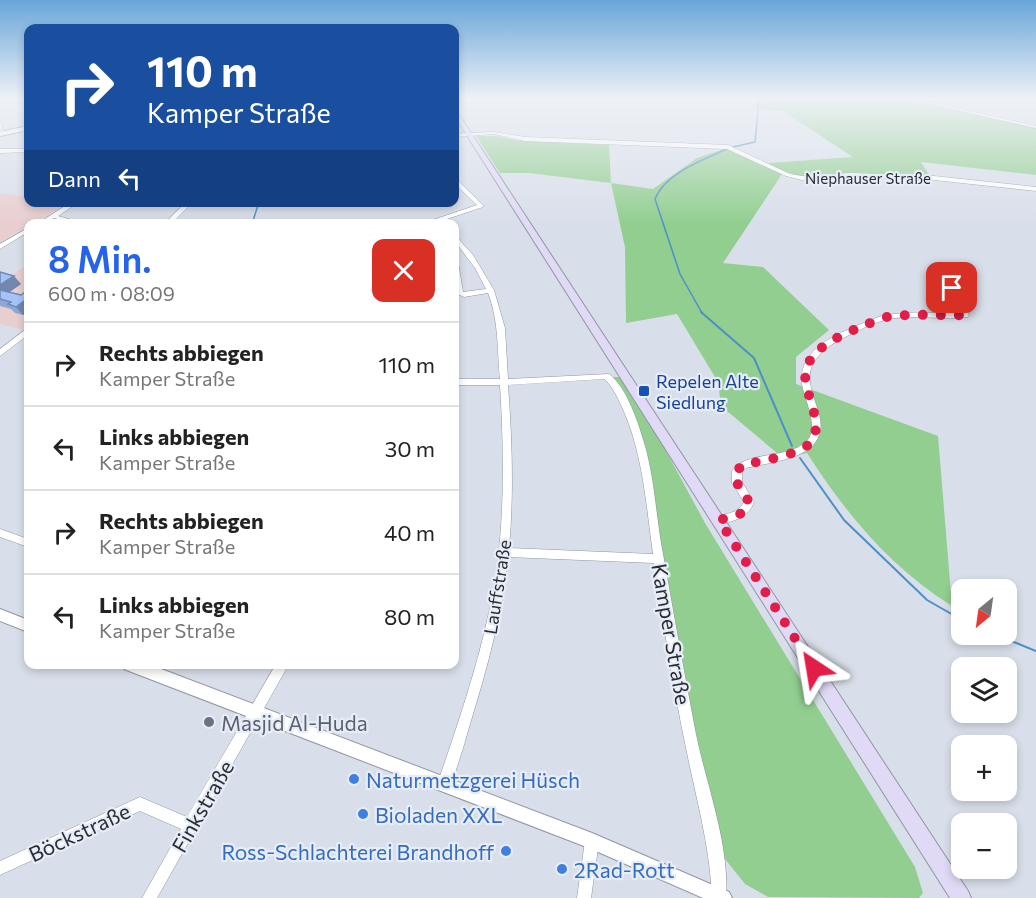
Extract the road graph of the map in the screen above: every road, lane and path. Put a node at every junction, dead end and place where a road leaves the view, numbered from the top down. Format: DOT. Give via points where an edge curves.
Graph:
graph roads {
  1 [pos="474,141"];
  2 [pos="551,141"];
  3 [pos="0,151"];
  4 [pos="24,151"];
  5 [pos="459,184"];
  6 [pos="1036,189"];
  7 [pos="68,207"];
  8 [pos="185,207"];
  9 [pos="53,216"];
  10 [pos="48,219"];
  11 [pos="64,219"];
  12 [pos="172,219"];
  13 [pos="449,219"];
  14 [pos="24,232"];
  15 [pos="459,241"];
  16 [pos="464,246"];
  17 [pos="0,247"];
  18 [pos="459,248"];
  19 [pos="971,272"];
  20 [pos="459,287"];
  21 [pos="491,290"];
  22 [pos="24,335"];
  23 [pos="0,353"];
  24 [pos="459,382"];
  25 [pos="504,382"];
  26 [pos="719,520"];
  27 [pos="0,533"];
  28 [pos="24,542"];
  29 [pos="504,552"];
  30 [pos="659,559"];
  31 [pos="0,615"];
  32 [pos="24,624"];
  33 [pos="140,669"];
  34 [pos="280,669"];
  35 [pos="255,713"];
  36 [pos="444,785"];
  37 [pos="190,825"];
  38 [pos="592,841"];
  39 [pos="0,868"];
  40 [pos="721,897"];
  41 [pos="149,898"];
  42 [pos="584,898"];
  43 [pos="962,898"];
  1 -- 26 [label="main road"];
  2 -- 6 [label="street, Niephauser Straße" via="728,147 802,178 922,178"];
  3 -- 4 [label="street"];
  5 -- 13 [label="street" via="481,204"];
  7 -- 9 [label="street"];
  8 -- 12 [label="street"];
  9 -- 10 [label="street"];
  9 -- 11 [label="street"];
  14 -- 17 [label="street"];
  15 -- 16 [label="street, Lauffstraße"];
  16 -- 18 [label="street"];
  16 -- 21 [label="street, Lauffstraße"];
  19 -- 26 [label="street" via="973,276 950,291 965,315 886,317 844,334 813,357 805,373 814,438 799,450 743,465 736,471 748,508 742,514"];
  20 -- 21 [label="street" via="464,295"];
  21 -- 25 [label="street, Lauffstraße" via="501,329"];
  22 -- 23 [label="street"];
  24 -- 25 [label="street"];
  25 -- 29 [label="street, Lauffstraße" via="508,438"];
  25 -- 30 [label="street, Kamper Straße" via="609,377 638,439"];
  26 -- 43 [label="main road"];
  27 -- 28 [label="street"];
  29 -- 30 [label="street"];
  29 -- 36 [label="street, Lauffstraße" via="483,663"];
  30 -- 40 [label="street, Kamper Straße" via="692,750 717,849"];
  31 -- 32 [label="street"];
  33 -- 35 [label="street"];
  34 -- 35 [label="street, Finkstraße"];
  35 -- 36 [label="street"];
  35 -- 37 [label="street, Finkstraße"];
  36 -- 38 [label="street"];
  37 -- 39 [label="street, Böckstraße" via="140,804"];
  37 -- 41 [label="street, Finkstraße"];
  38 -- 40 [label="street"];
  38 -- 42 [label="street"];
}
